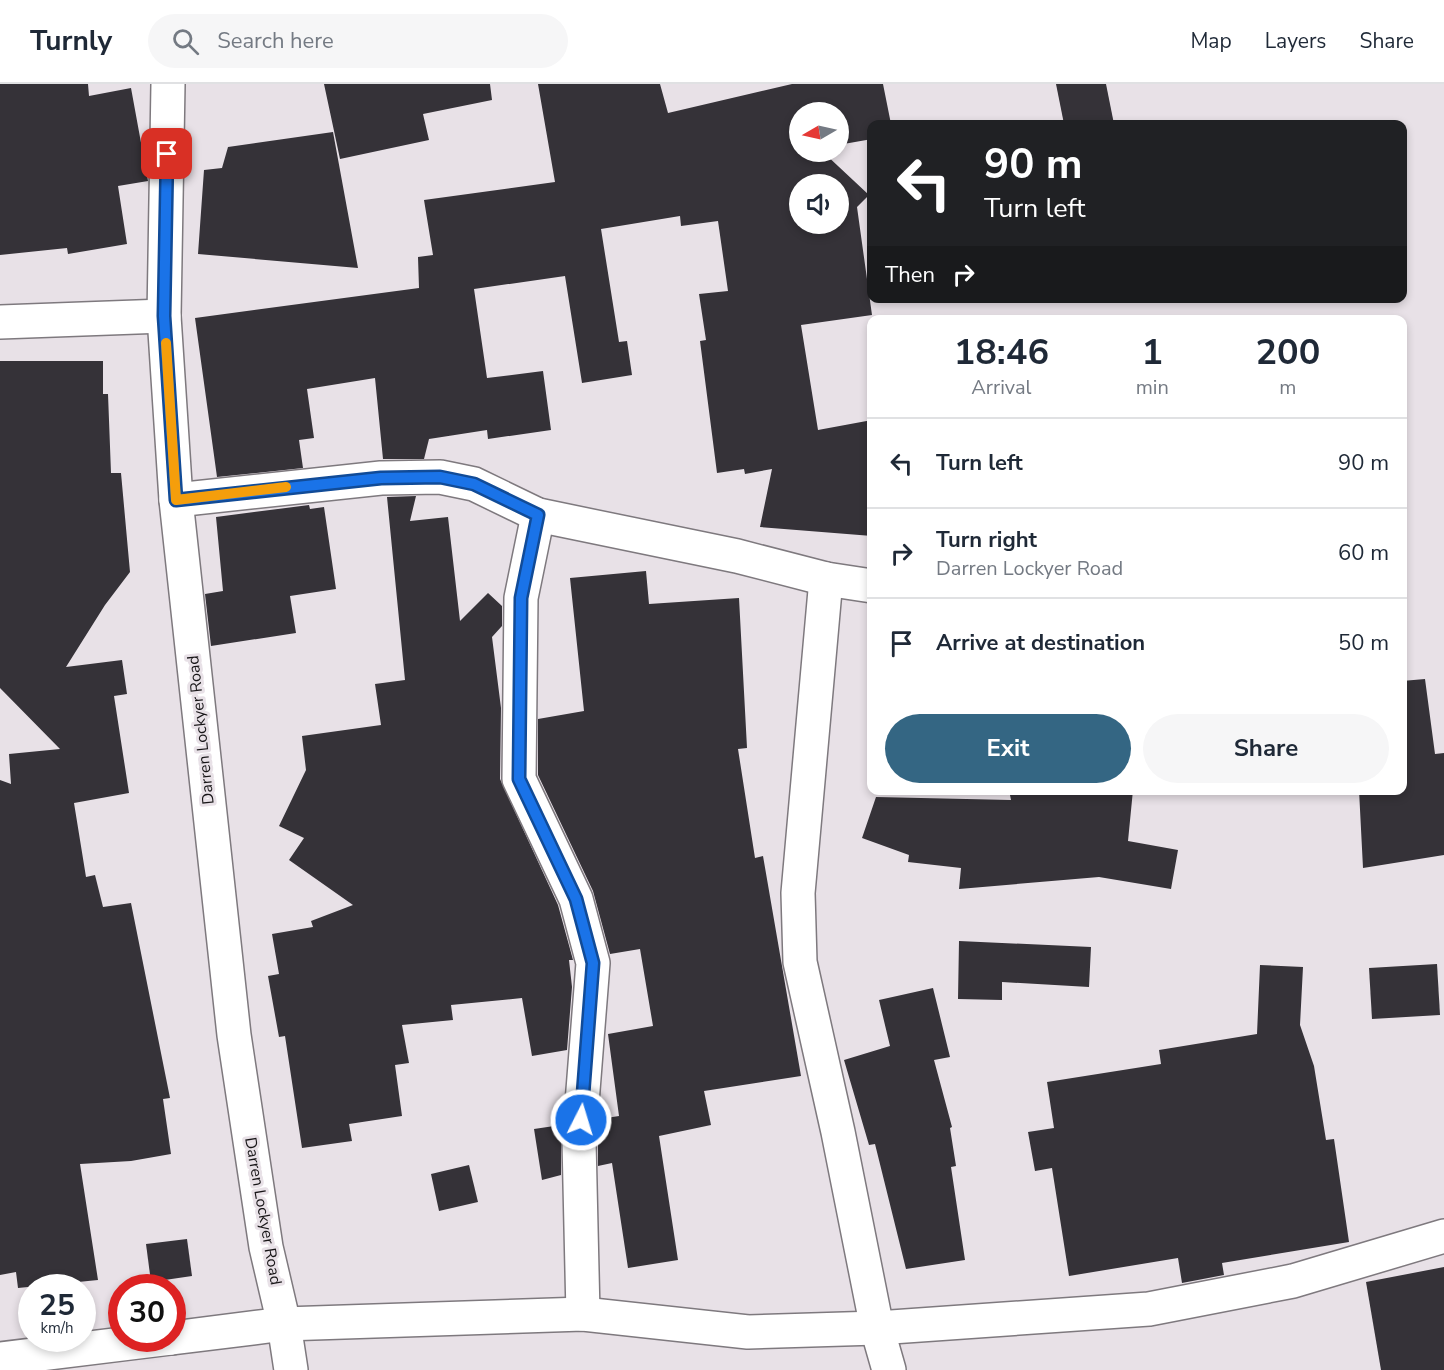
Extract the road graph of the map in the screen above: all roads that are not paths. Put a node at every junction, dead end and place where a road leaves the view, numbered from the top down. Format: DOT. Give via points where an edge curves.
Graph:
graph roads {
  1 [pos="168,84"];
  2 [pos="164,316"];
  3 [pos="0,322"];
  4 [pos="176,500"];
  5 [pos="538,515"];
  6 [pos="826,579"];
  7 [pos="867,585"];
  8 [pos="1444,1236"];
  9 [pos="583,1314"];
  10 [pos="284,1324"];
  11 [pos="877,1328"];
  12 [pos="186,1336"];
  13 [pos="108,1346"];
  14 [pos="0,1359"];
  15 [pos="291,1370"];
  16 [pos="889,1370"];
  1 -- 2 [label="street, Darren Lockyer Road"];
  2 -- 3 [label="street"];
  2 -- 4 [label="street, Darren Lockyer Road"];
  4 -- 5 [label="street" via="381,478 440,477 474,484"];
  4 -- 10 [label="street, Darren Lockyer Road" via="234,1035 266,1247"];
  5 -- 6 [label="street" via="737,556"];
  5 -- 9 [label="street" via="521,598 519,779 576,899 593,963 579,1141"];
  6 -- 7 [label="street"];
  6 -- 11 [label="street" via="798,893 800,962"];
  8 -- 11 [label="street" via="1293,1281 1149,1309"];
  9 -- 10 [label="street"];
  9 -- 11 [label="street" via="748,1332"];
  10 -- 12 [label="street"];
  10 -- 15 [label="street, Darren Lockyer Road"];
  11 -- 16 [label="street"];
  13 -- 14 [label="street"];
}
